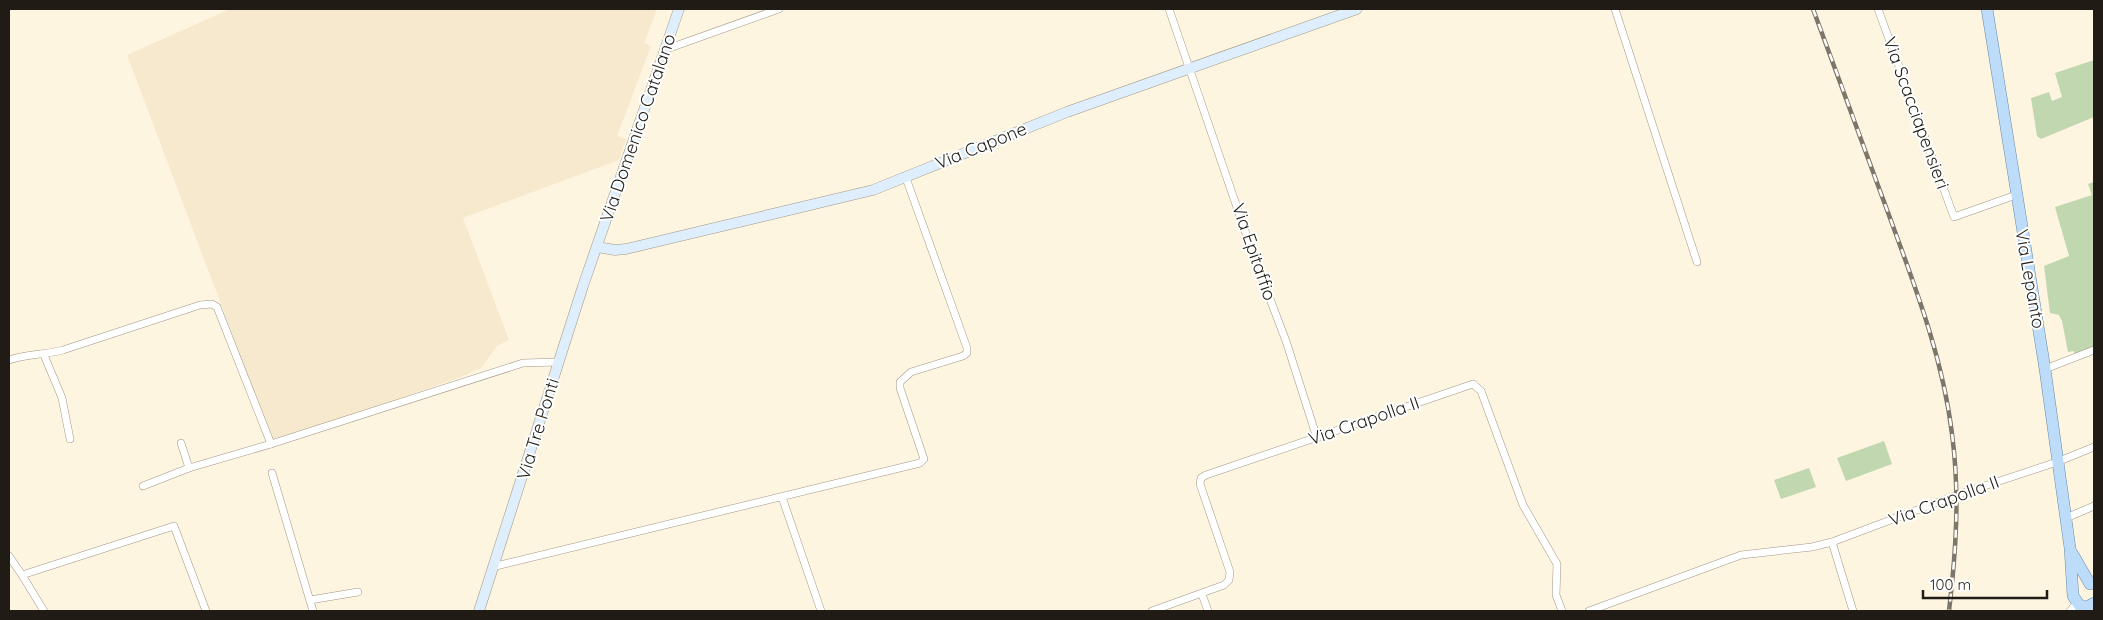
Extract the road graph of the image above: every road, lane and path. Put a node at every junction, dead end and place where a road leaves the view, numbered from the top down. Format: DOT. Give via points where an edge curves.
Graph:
graph roads {
  1 [pos="679,9"];
  2 [pos="779,9"];
  3 [pos="1169,9"];
  4 [pos="1354,9"];
  5 [pos="1615,9"];
  6 [pos="1878,9"];
  7 [pos="1986,9"];
  8 [pos="664,50"];
  9 [pos="1190,68"];
  10 [pos="906,178"];
  11 [pos="2016,194"];
  12 [pos="597,247"];
  13 [pos="1697,262"];
  14 [pos="2094,350"];
  15 [pos="44,355"];
  16 [pos="9,360"];
  17 [pos="558,362"];
  18 [pos="2045,369"];
  19 [pos="1317,438"];
  20 [pos="70,439"];
  21 [pos="182,443"];
  22 [pos="270,444"];
  23 [pos="2094,447"];
  24 [pos="2057,462"];
  25 [pos="189,468"];
  26 [pos="272,473"];
  27 [pos="143,486"];
  28 [pos="782,497"];
  29 [pos="2094,506"];
  30 [pos="2066,518"];
  31 [pos="1832,542"];
  32 [pos="2070,550"];
  33 [pos="9,556"];
  34 [pos="496,566"];
  35 [pos="22,575"];
  36 [pos="2092,585"];
  37 [pos="358,592"];
  38 [pos="1202,594"];
  39 [pos="310,600"];
  40 [pos="2083,606"];
  41 [pos="44,611"];
  42 [pos="206,611"];
  43 [pos="313,611"];
  44 [pos="479,611"];
  45 [pos="821,611"];
  46 [pos="1152,611"];
  47 [pos="1208,611"];
  48 [pos="1562,611"];
  49 [pos="1588,611"];
  50 [pos="1853,611"];
  1 -- 8 [label="street, Via Domenico Catalano"];
  2 -- 8 [label="street"];
  3 -- 9 [label="street, Via Epitaffio"];
  4 -- 9 [label="street, Via Capone"];
  5 -- 13 [label="street"];
  6 -- 11 [label="street, Via Scacciapensieri" via="1954,217"];
  7 -- 11 [label="main road, Via Lepanto"];
  8 -- 12 [label="street, Via Domenico Catalano"];
  9 -- 10 [label="street, Via Capone" via="1016,131"];
  9 -- 19 [label="street, Via Epitaffio"];
  10 -- 12 [label="street, Via Capone" via="861,193 621,250"];
  10 -- 28 [label="street" via="967,348 966,353 911,372 900,382 923,454 924,459 920,463"];
  11 -- 18 [label="main road, Via Lepanto"];
  12 -- 17 [label="street, Via Tre Ponti"];
  14 -- 18 [label="street"];
  15 -- 16 [label="street" via="28,354"];
  15 -- 20 [label="street" via="62,398"];
  15 -- 22 [label="street" via="200,305 212,304 217,307"];
  17 -- 22 [label="street" via="523,363"];
  17 -- 34 [label="street, Via Tre Ponti"];
  18 -- 24 [label="main road, Via Lepanto"];
  19 -- 38 [label="street, Via Crapolla II" via="1202,478 1200,484 1230,572 1224,586"];
  19 -- 48 [label="street, Via Crapolla II" via="1467,385 1478,386 1523,505 1557,564 1556,595"];
  21 -- 25 [label="street"];
  22 -- 25 [label="street"];
  23 -- 24 [label="street, Via Crapolla II"];
  24 -- 30 [label="main road, Via Lepanto"];
  24 -- 31 [label="street, Via Crapolla II"];
  25 -- 27 [label="street"];
  26 -- 39 [label="street"];
  28 -- 34 [label="street"];
  28 -- 45 [label="street"];
  29 -- 30 [label="street"];
  30 -- 32 [label="main road, Via Lepanto"];
  31 -- 49 [label="street, Via Crapolla II" via="1812,548 1741,555"];
  31 -- 50 [label="street"];
  32 -- 36 [label="main road, Via Lepanto"];
  32 -- 40 [label="main road, Via Lepanto"];
  33 -- 35 [label="street"];
  34 -- 44 [label="street, Via Tre Ponti"];
  35 -- 41 [label="street"];
  35 -- 42 [label="street" via="174,526"];
  36 -- 40 [label="main road" via="2082,583"];
  37 -- 39 [label="street"];
  38 -- 46 [label="street, Via Crapolla II"];
  38 -- 47 [label="street"];
  39 -- 43 [label="street"];
}
